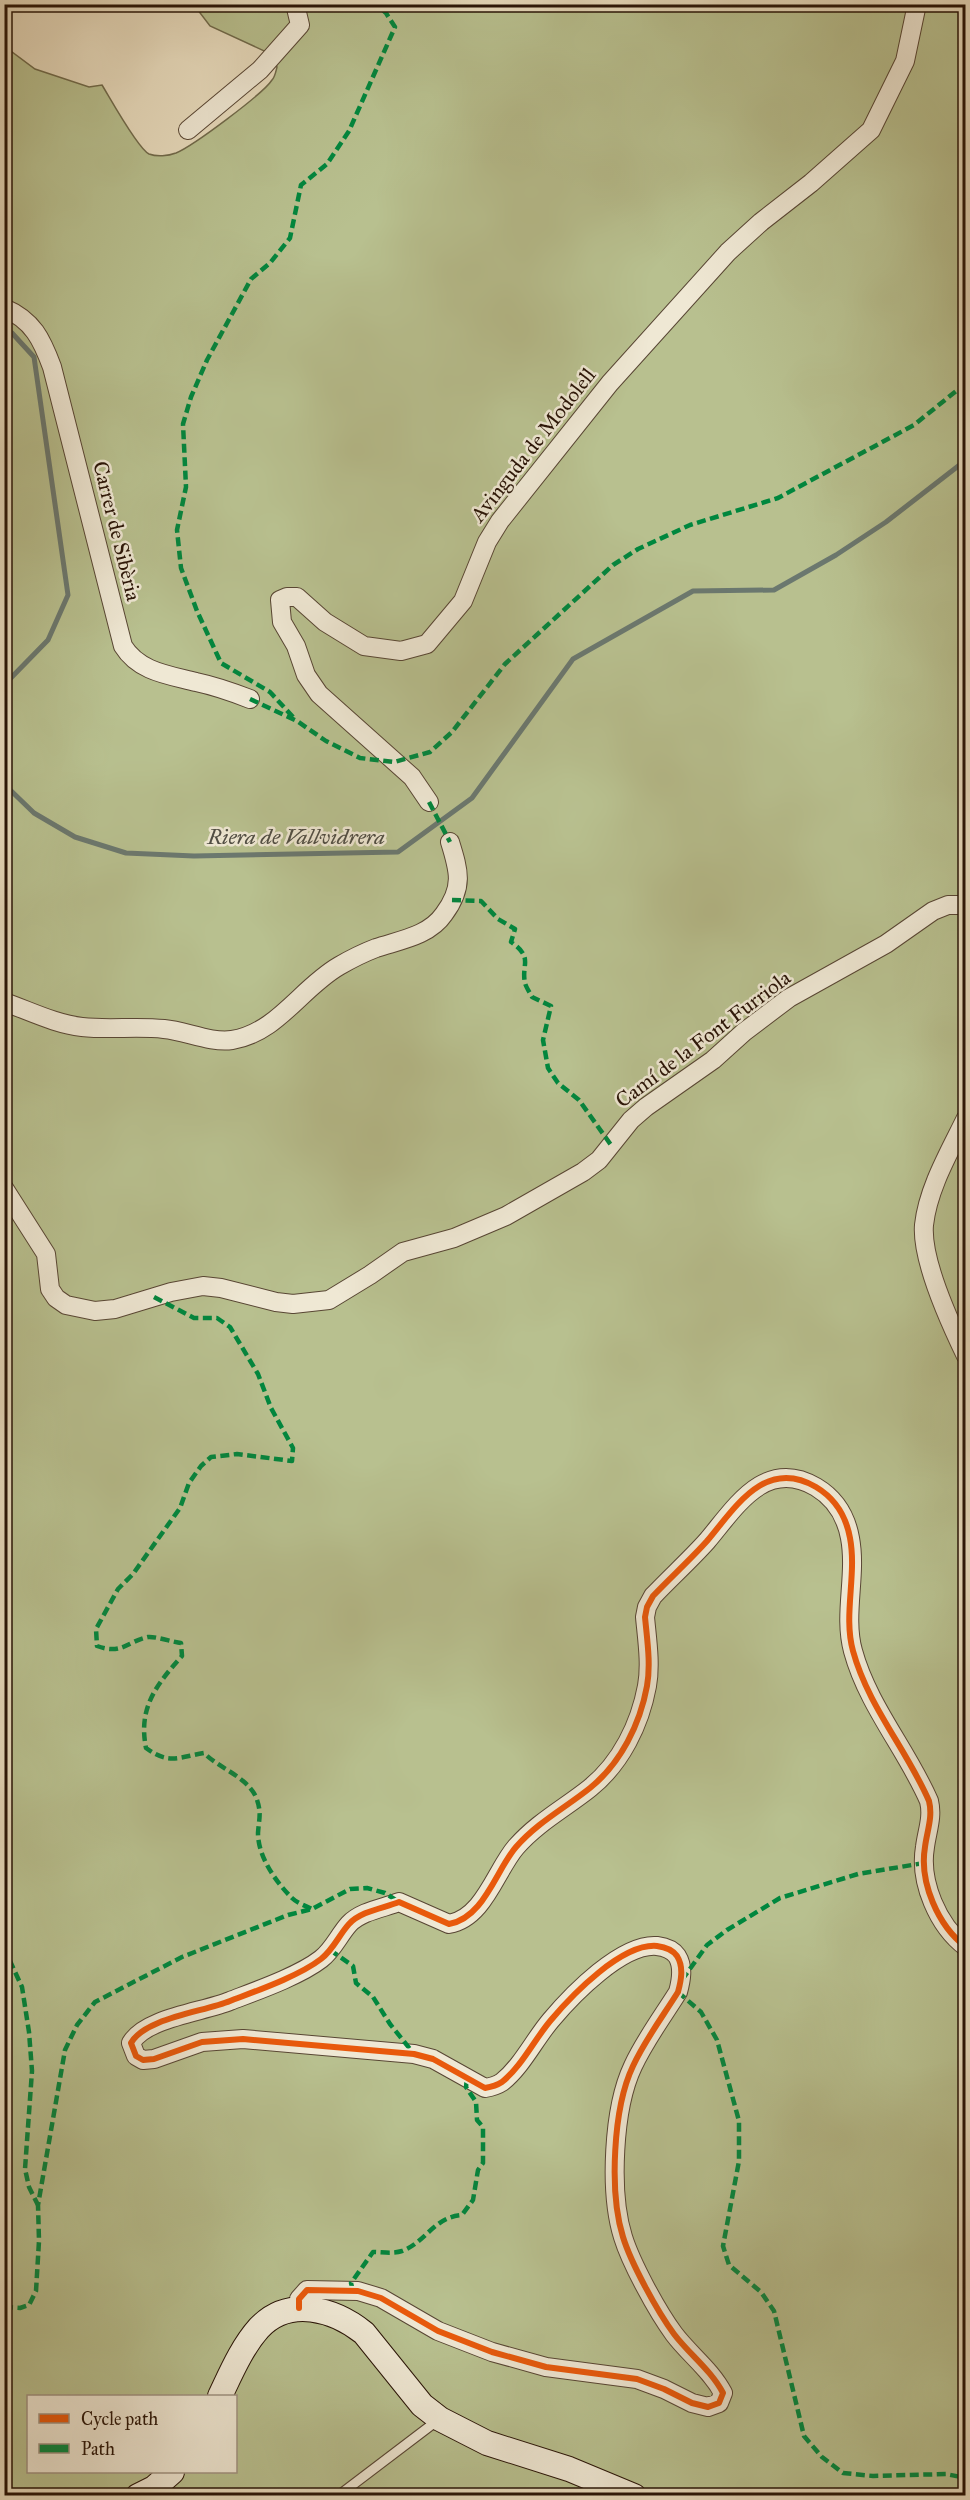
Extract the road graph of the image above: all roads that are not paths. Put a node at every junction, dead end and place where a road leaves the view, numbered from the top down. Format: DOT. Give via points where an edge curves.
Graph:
graph roads {
  1 [pos="295,4"];
  2 [pos="917,4"];
  3 [pos="188,130"];
  4 [pos="4,308"];
  5 [pos="250,699"];
  6 [pos="429,802"];
  7 [pos="450,842"];
  8 [pos="966,904"];
  9 [pos="4,1002"];
  10 [pos="966,1118"];
  11 [pos="4,1188"];
  12 [pos="966,1356"];
  13 [pos="966,1947"];
  14 [pos="299,2308"];
  15 [pos="221,2395"];
  16 [pos="440,2419"];
  17 [pos="171,2473"];
  18 [pos="138,2496"];
  19 [pos="338,2496"];
  20 [pos="634,2496"];
  1 -- 3 [label="street" via="300,25 260,70"];
  2 -- 6 [label="street, Avinguda de Modolell" via="905,61 871,130 728,252 610,383 500,521 487,542 463,602 427,644 401,651 364,646 325,622 297,597 280,600 282,621 296,645 306,675 319,694 416,781"];
  4 -- 5 [label="street, Carrer de Sibèria" via="32,326 52,368 128,653 151,669"];
  7 -- 9 [label="street" via="459,878 452,900 438,922 421,933 334,969 272,1024 254,1034 228,1040 165,1029 80,1027"];
  8 -- 11 [label="street, Camí de la Font Furriola" via="933,911 886,944 789,998 713,1060 646,1107 584,1173 506,1216 454,1238 403,1251 329,1300 293,1304 203,1286 115,1309 95,1311 66,1305 50,1289 46,1254"];
  10 -- 12 [label="street" via="932,1193 924,1226 928,1261"];
  13 -- 14 [label="street" via="948,1933 927,1881 924,1863 929,1801 868,1689 853,1651 851,1542 845,1518 832,1499 809,1483 780,1480 755,1487 647,1607 647,1684 635,1729 623,1750 594,1785 529,1833 513,1850 492,1888 466,1916 449,1924 399,1902 365,1914 350,1923 321,1959 307,1967 227,2002 146,2028 131,2043 136,2056 143,2060 202,2042 243,2039 414,2054 433,2059 485,2088 502,2081 552,2019 612,1962 638,1947 671,1950 678,1958 682,1980 633,2067 619,2110 618,2208 629,2254 673,2333 716,2381 723,2393 719,2403 708,2407 638,2379 546,2367 492,2352 438,2331 381,2298 358,2291 307,2290 299,2299"];
  14 -- 15 [label="main road" via="275,2316 261,2326"];
  14 -- 16 [label="main road" via="328,2312 354,2325 422,2405"];
  16 -- 19 [label="lane"];
  16 -- 20 [label="main road" via="487,2443 569,2469"];
  17 -- 18 [label="main road"];
}
